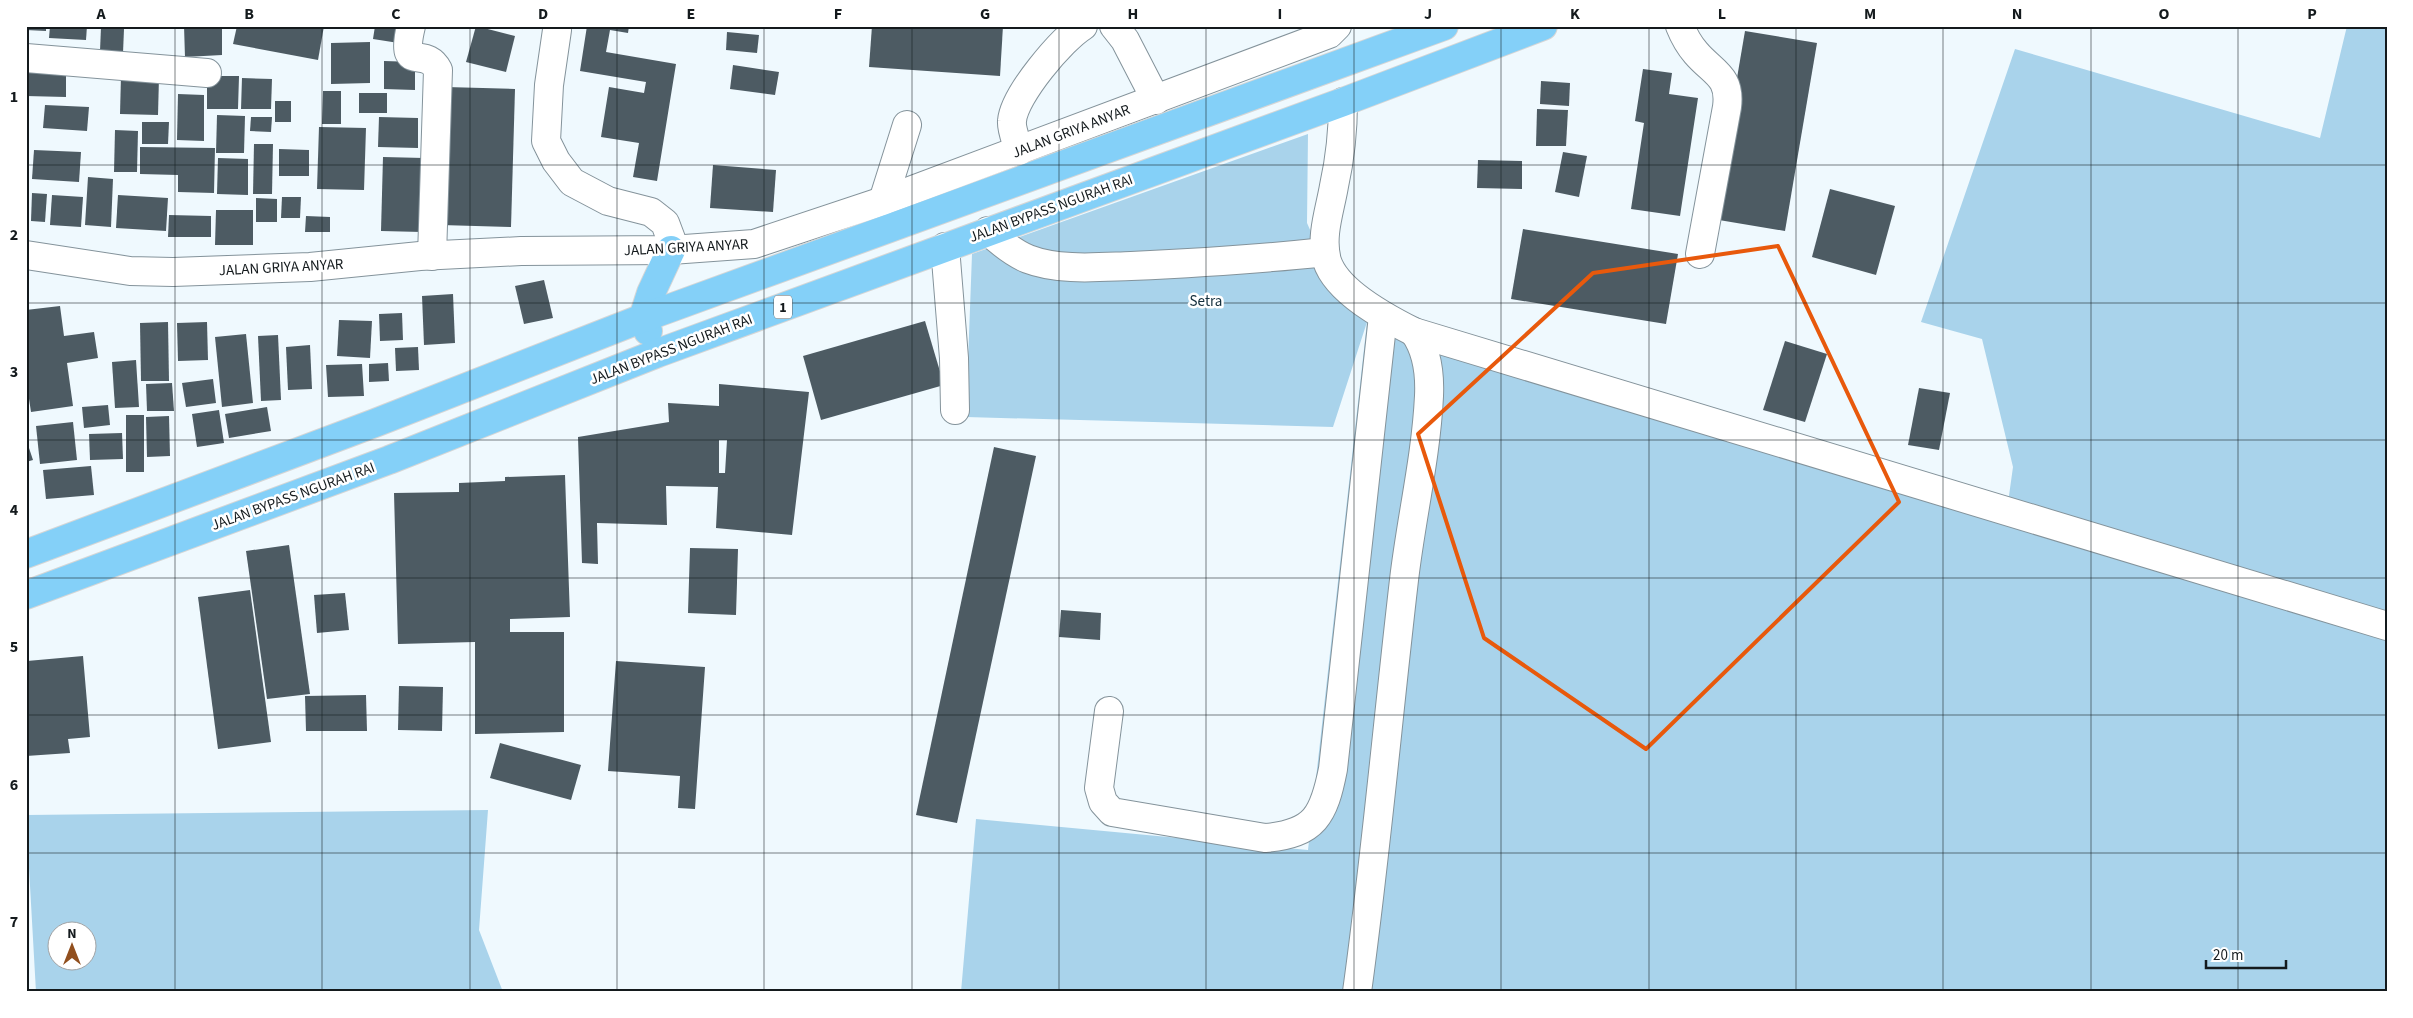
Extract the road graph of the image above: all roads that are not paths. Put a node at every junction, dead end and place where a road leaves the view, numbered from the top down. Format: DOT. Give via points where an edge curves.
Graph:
graph roads {
  1 [pos="411,26"];
  2 [pos="1084,26"];
  3 [pos="1114,26"];
  4 [pos="1337,26"];
  5 [pos="1444,26"];
  6 [pos="1543,26"];
  7 [pos="1680,26"];
  8 [pos="557,30"];
  9 [pos="1391,35"];
  10 [pos="26,58"];
  11 [pos="207,73"];
  12 [pos="1156,100"];
  13 [pos="1343,102"];
  14 [pos="907,125"];
  15 [pos="1019,151"];
  16 [pos="883,201"];
  17 [pos="988,231"];
  18 [pos="945,247"];
  19 [pos="671,250"];
  20 [pos="1326,252"];
  21 [pos="1700,254"];
  22 [pos="26,255"];
  23 [pos="432,256"];
  24 [pos="1383,316"];
  25 [pos="643,318"];
  26 [pos="1414,332"];
  27 [pos="658,353"];
  28 [pos="955,410"];
  29 [pos="375,423"];
  30 [pos="389,460"];
  31 [pos="26,554"];
  32 [pos="26,595"];
  33 [pos="2387,626"];
  34 [pos="1109,711"];
  35 [pos="1358,992"];
  1 -- 23 [label="street" via="406,46 408,52 411,56 430,61 438,70"];
  2 -- 15 [label="street" via="1073,32 1036,73 1016,107 1012,122"];
  3 -- 12 [label="street" via="1125,40"];
  4 -- 12 [label="street, JALAN GRIYA ANYAR" via="1328,34"];
  5 -- 9 [label="highway"];
  6 -- 13 [label="highway, JALAN BYPASS NGURAH RAI / 1"];
  7 -- 21 [label="street" via="1696,54 1722,78 1728,90"];
  8 -- 19 [label="street" via="549,85 546,141 556,161 572,182 608,201 651,212 665,224"];
  9 -- 25 [label="highway"];
  10 -- 11 [label="street"];
  12 -- 15 [label="street, JALAN GRIYA ANYAR"];
  13 -- 17 [label="highway, JALAN BYPASS NGURAH RAI / 1"];
  13 -- 20 [label="street" via="1335,185 1326,220"];
  14 -- 16 [label="street"];
  15 -- 16 [label="street, JALAN GRIYA ANYAR"];
  16 -- 19 [label="street, JALAN GRIYA ANYAR" via="754,244"];
  17 -- 18 [label="highway, JALAN BYPASS NGURAH RAI / 1"];
  17 -- 20 [label="street" via="1003,245 1028,259 1057,265 1194,264"];
  18 -- 27 [label="highway, JALAN BYPASS NGURAH RAI / 1"];
  18 -- 28 [label="street"];
  19 -- 23 [label="street, JALAN GRIYA ANYAR" via="521,251"];
  19 -- 25 [label="highway"];
  20 -- 24 [label="street" via="1333,272 1352,293"];
  22 -- 23 [label="street, JALAN GRIYA ANYAR" via="130,271 173,272 310,267"];
  24 -- 26 [label="street"];
  24 -- 34 [label="street" via="1333,769 1322,808 1310,826 1286,837 1266,838 1112,812 1103,802 1099,788"];
  25 -- 27 [label="highway"];
  25 -- 29 [label="highway"];
  26 -- 33 [label="street"];
  26 -- 35 [label="street" via="1426,356 1429,383 1427,419 1404,579"];
  27 -- 30 [label="highway, JALAN BYPASS NGURAH RAI / 1"];
  29 -- 30 [label="highway"];
  29 -- 31 [label="highway"];
  30 -- 32 [label="highway, JALAN BYPASS NGURAH RAI / 1"];
}
